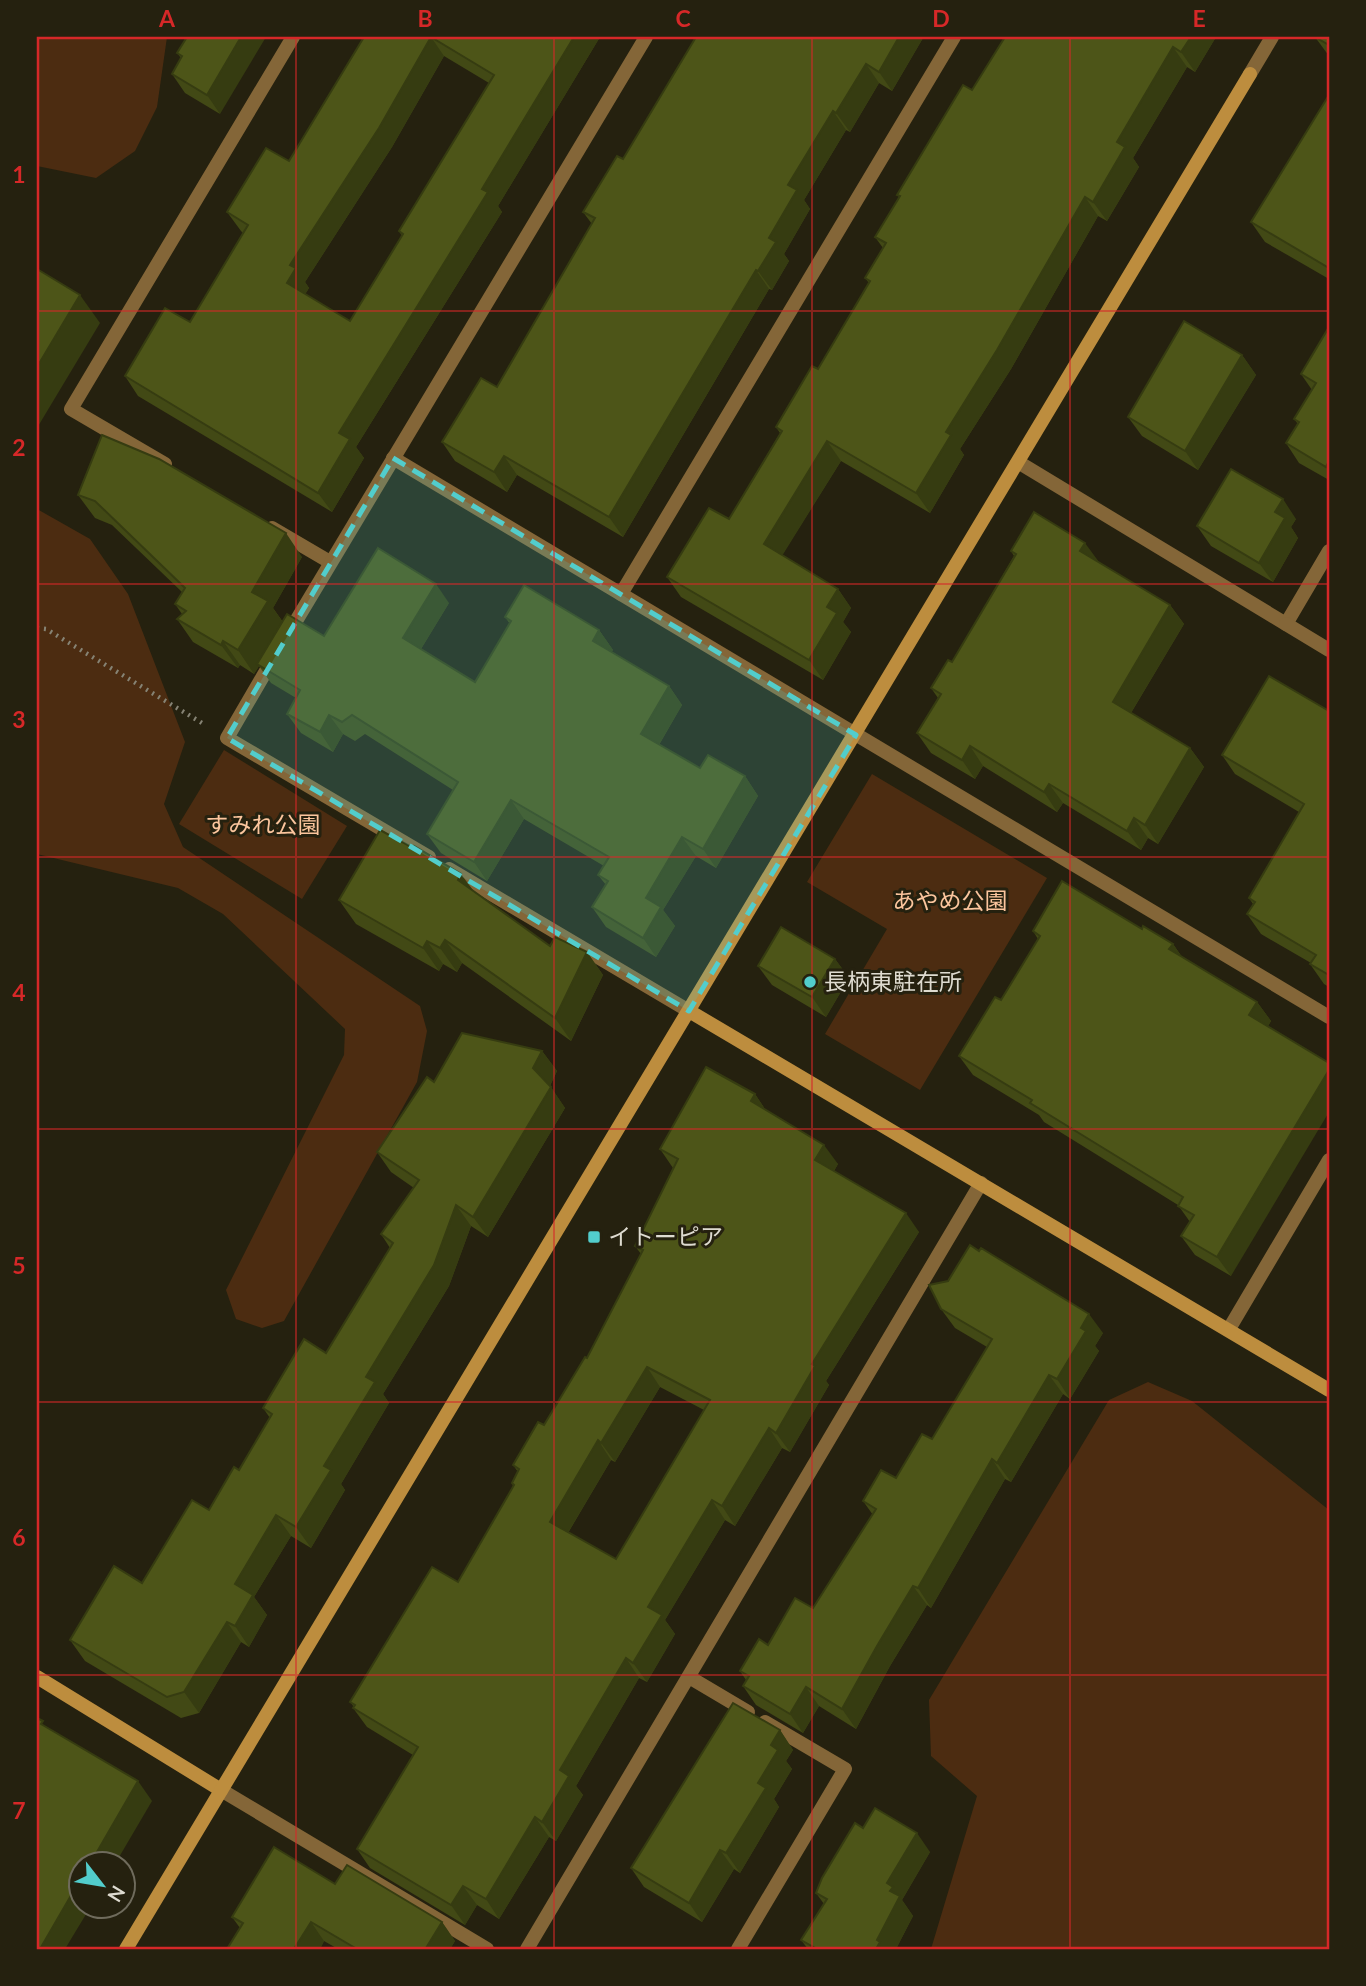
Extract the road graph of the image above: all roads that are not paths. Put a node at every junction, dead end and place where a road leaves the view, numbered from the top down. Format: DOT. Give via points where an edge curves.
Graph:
graph roads {
  1 [pos="293,37"];
  2 [pos="646,37"];
  3 [pos="954,37"];
  4 [pos="1272,37"];
  5 [pos="393,458"];
  6 [pos="1018,462"];
  7 [pos="177,471"];
  8 [pos="260,520"];
  9 [pos="1329,551"];
  10 [pos="330,562"];
  11 [pos="621,594"];
  12 [pos="1286,624"];
  13 [pos="1329,650"];
  14 [pos="856,735"];
  15 [pos="689,1011"];
  16 [pos="1329,1017"];
  17 [pos="1329,1160"];
  18 [pos="981,1183"];
  19 [pos="1229,1329"];
  20 [pos="1329,1391"];
  21 [pos="37,1677"];
  22 [pos="689,1677"];
  23 [pos="221,1790"];
  24 [pos="126,1949"];
  25 [pos="487,1949"];
  26 [pos="527,1949"];
  27 [pos="738,1949"];
  1 -- 7 [label="street" via="71,408"];
  2 -- 5 [label="street"];
  3 -- 11 [label="street"];
  4 -- 6 [label="street"];
  5 -- 10 [label="street"];
  5 -- 11 [label="street"];
  6 -- 12 [label="street"];
  6 -- 14 [label="street"];
  8 -- 10 [label="street"];
  9 -- 12 [label="street"];
  10 -- 15 [label="street" via="227,738"];
  11 -- 14 [label="street"];
  12 -- 13 [label="street"];
  14 -- 15 [label="street"];
  14 -- 16 [label="street"];
  15 -- 18 [label="street"];
  15 -- 23 [label="street"];
  17 -- 19 [label="street"];
  18 -- 19 [label="street"];
  18 -- 22 [label="street"];
  19 -- 20 [label="street"];
  21 -- 23 [label="street"];
  22 -- 26 [label="street"];
  22 -- 27 [label="street" via="845,1769"];
  23 -- 24 [label="street"];
  23 -- 25 [label="street"];
}
